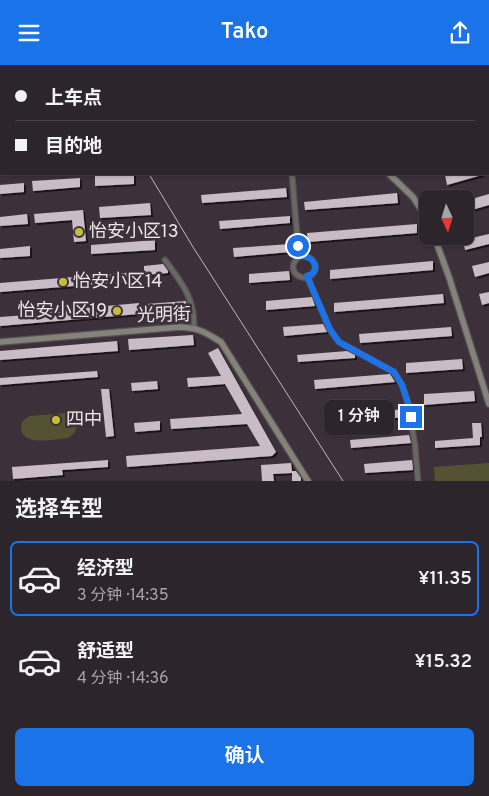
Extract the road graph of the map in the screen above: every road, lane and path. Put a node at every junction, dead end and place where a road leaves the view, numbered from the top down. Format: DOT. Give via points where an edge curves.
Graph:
graph roads {
  1 [pos="292,175"];
  2 [pos="390,175"];
  3 [pos="419,206"];
  4 [pos="437,245"];
  5 [pos="301,256"];
  6 [pos="165,260"];
  7 [pos="307,276"];
  8 [pos="194,328"];
  9 [pos="0,342"];
  10 [pos="489,404"];
  11 [pos="308,481"];
  12 [pos="418,481"];
  1 -- 5 [label="street"];
  2 -- 3 [label="main road"];
  4 -- 10 [label="main road"];
  5 -- 7 [label="street" via="311,258 315,264 314,272"];
  5 -- 7 [label="street" via="295,260 293,270 301,278"];
  6 -- 8 [label="street" via="185,288 194,315"];
  7 -- 12 [label="street" via="327,323 339,342 394,372 402,385 415,445"];
  8 -- 9 [label="main road, 光明街"];
  8 -- 11 [label="main road, 光明街" via="221,342"];
}
